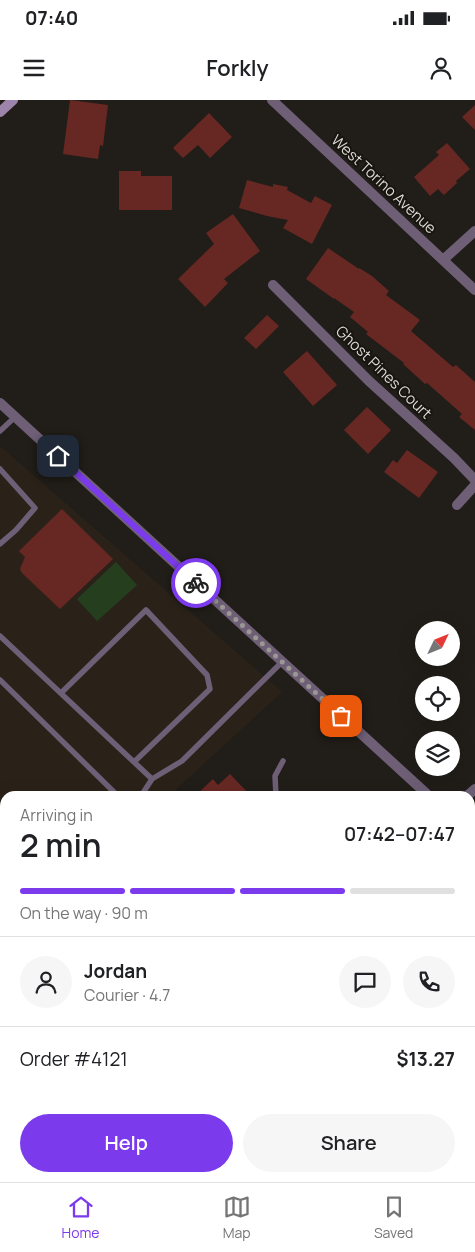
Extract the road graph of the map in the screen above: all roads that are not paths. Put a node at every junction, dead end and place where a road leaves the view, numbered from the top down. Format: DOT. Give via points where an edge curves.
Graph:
graph roads {
  1 [pos="13,100"];
  2 [pos="272,100"];
  3 [pos="0,112"];
  4 [pos="475,231"];
  5 [pos="443,260"];
  6 [pos="273,285"];
  7 [pos="475,290"];
  8 [pos="0,403"];
  9 [pos="15,417"];
  10 [pos="0,431"];
  11 [pos="0,469"];
  12 [pos="475,480"];
  13 [pos="475,484"];
  14 [pos="457,505"];
  15 [pos="0,544"];
  16 [pos="0,636"];
  17 [pos="282,662"];
  18 [pos="0,680"];
  19 [pos="61,693"];
  20 [pos="283,761"];
  21 [pos="134,762"];
  22 [pos="152,779"];
  23 [pos="113,791"];
  24 [pos="144,791"];
  25 [pos="276,791"];
  26 [pos="424,791"];
  1 -- 3 [label="street"];
  2 -- 5 [label="street, West Torino Avenue"];
  4 -- 5 [label="street"];
  5 -- 7 [label="street, West Torino Avenue"];
  6 -- 12 [label="street, Ghost Pines Court"];
  8 -- 9 [label="street"];
  9 -- 10 [label="lane"];
  9 -- 17 [label="street"];
  11 -- 15 [label="lane" via="35,508"];
  13 -- 14 [label="street"];
  16 -- 19 [label="lane"];
  17 -- 22 [label="lane" via="182,761"];
  17 -- 26 [label="street"];
  18 -- 23 [label="lane"];
  19 -- 21 [label="lane"];
  19 -- 21 [label="lane" via="146,610 207,675 210,689"];
  20 -- 25 [label="lane" via="275,776"];
  21 -- 22 [label="lane"];
  22 -- 24 [label="lane"];
}
